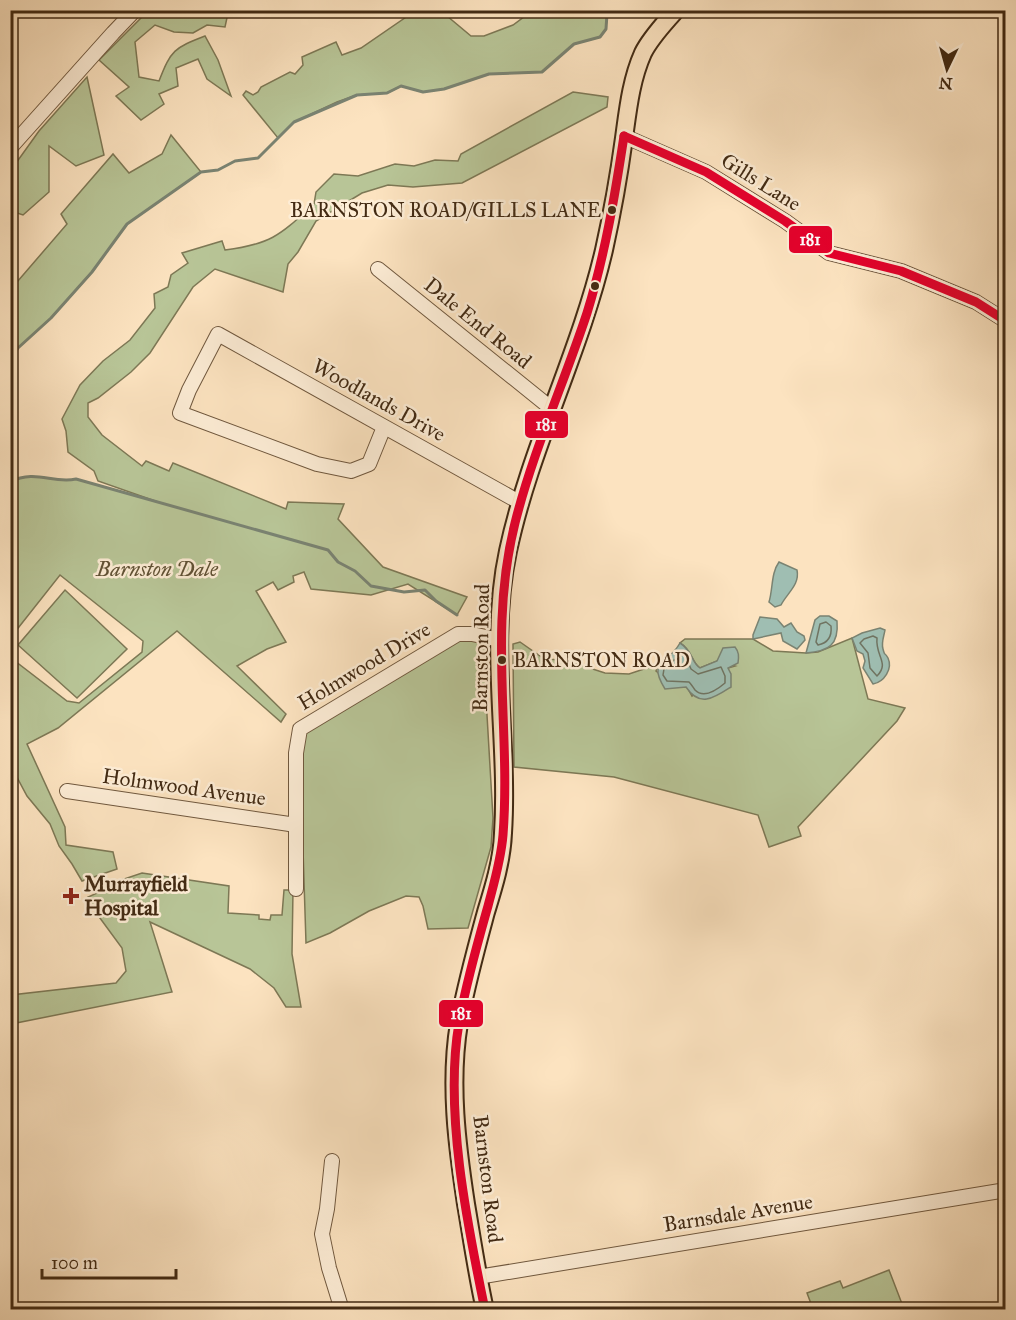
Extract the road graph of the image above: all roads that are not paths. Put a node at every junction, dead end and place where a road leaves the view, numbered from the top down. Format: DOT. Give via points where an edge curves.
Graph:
graph roads {
  1 [pos="135,10"];
  2 [pos="676,10"];
  3 [pos="624,136"];
  4 [pos="10,148"];
  5 [pos="378,269"];
  6 [pos="1005,321"];
  7 [pos="552,409"];
  8 [pos="384,427"];
  9 [pos="521,503"];
  10 [pos="500,640"];
  11 [pos="67,791"];
  12 [pos="296,825"];
  13 [pos="296,889"];
  14 [pos="332,1161"];
  15 [pos="1005,1190"];
  16 [pos="478,1277"];
  17 [pos="342,1310"];
  18 [pos="485,1310"];
  1 -- 4 [label="street"];
  2 -- 3 [label="main road, Barnston Road" via="643,53 633,83"];
  3 -- 6 [label="street, Gills Lane" via="706,172 829,252 901,271 976,302"];
  3 -- 7 [label="main road, Barnston Road" via="604,249 588,309"];
  5 -- 7 [label="street, Dale End Road"];
  7 -- 9 [label="main road, Barnston Road"];
  8 -- 8 [label="street, Woodlands Drive" via="369,464 351,471 317,464 180,413 218,334"];
  8 -- 9 [label="street, Woodlands Drive"];
  9 -- 10 [label="main road, Barnston Road" via="508,552"];
  10 -- 12 [label="street, Holmwood Drive" via="459,634 300,729"];
  10 -- 16 [label="main road, Barnston Road" via="503,836 461,1016 455,1076 457,1141"];
  11 -- 12 [label="street, Holmwood Avenue"];
  12 -- 13 [label="street, Holmwood Drive"];
  14 -- 17 [label="street" via="322,1234"];
  15 -- 16 [label="street, Barnsdale Avenue"];
  16 -- 18 [label="main road, Barnston Road"];
}
